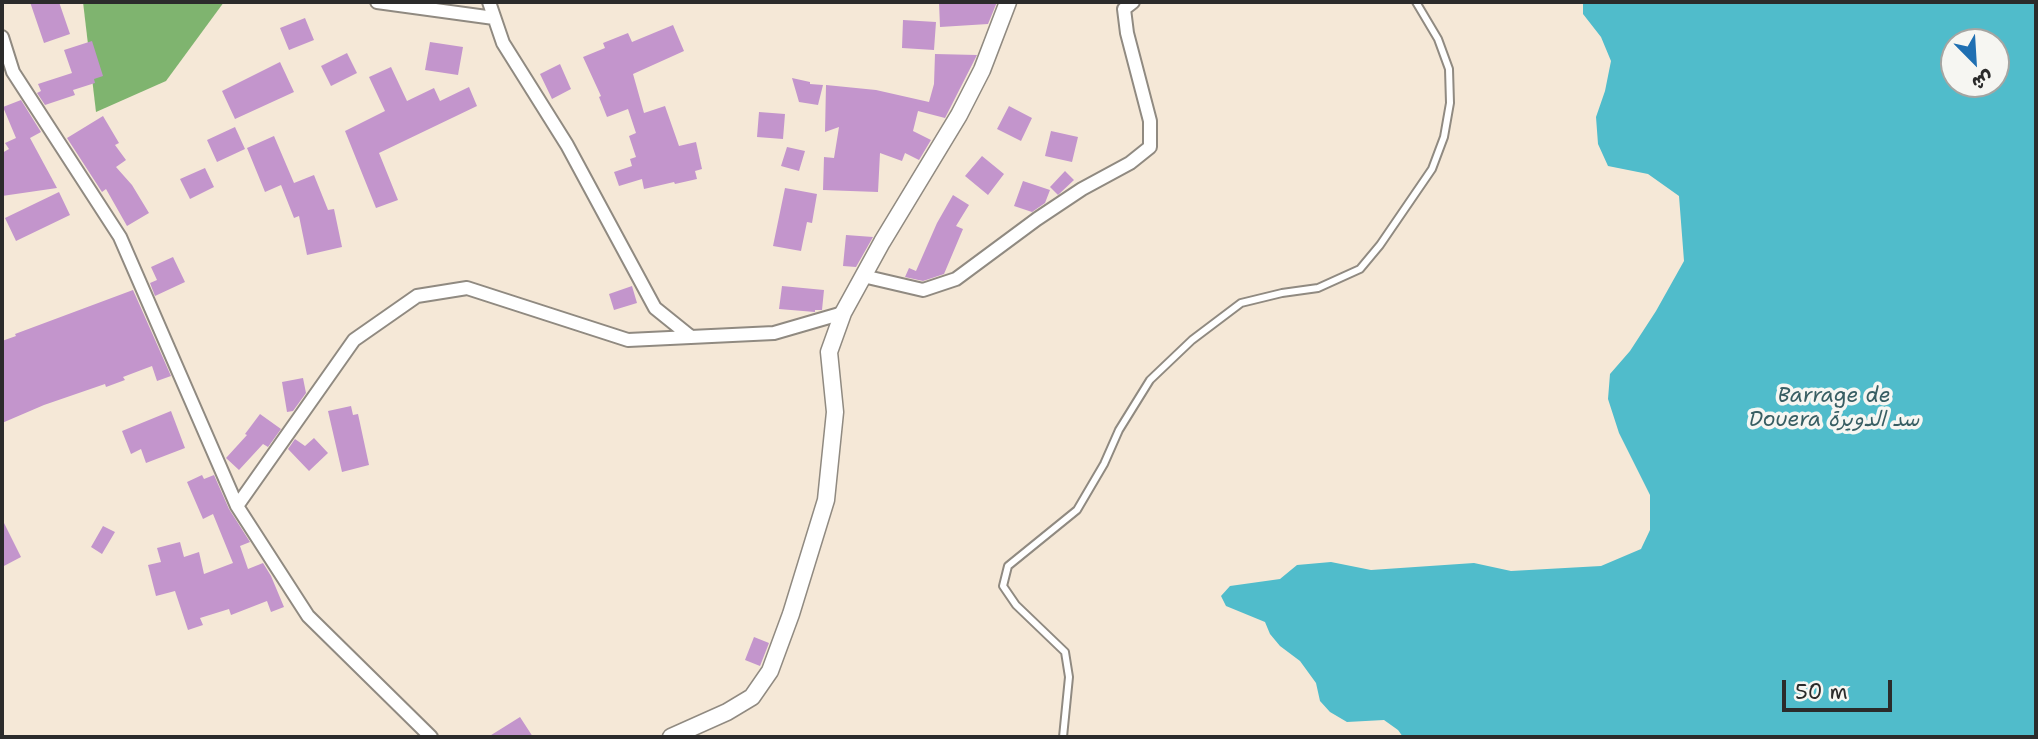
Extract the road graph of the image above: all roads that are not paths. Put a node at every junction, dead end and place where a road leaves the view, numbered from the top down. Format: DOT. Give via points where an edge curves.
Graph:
graph roads {
  1 [pos="377,2"];
  2 [pos="489,2"];
  3 [pos="1008,2"];
  4 [pos="1133,2"];
  5 [pos="1416,2"];
  6 [pos="494,18"];
  7 [pos="2,37"];
  8 [pos="863,276"];
  9 [pos="843,313"];
  10 [pos="691,337"];
  11 [pos="237,506"];
  12 [pos="431,737"];
  13 [pos="671,737"];
  14 [pos="1063,737"];
  1 -- 6 [label="street"];
  2 -- 6 [label="street"];
  3 -- 8 [label="street" via="959,115"];
  4 -- 8 [label="street" via="1125,9 1127,33 1150,121 1150,147 1037,219 956,279 923,290"];
  5 -- 14 [label="lane" via="1449,69 1450,103 1432,169 1380,245 1360,269 1318,288 1241,303 1192,340 1150,380 1077,510 1008,566 1003,586 1065,652 1069,677"];
  6 -- 10 [label="street" via="503,43 567,145 655,308"];
  7 -- 11 [label="street" via="13,72 120,237"];
  8 -- 9 [label="street"];
  9 -- 10 [label="street" via="774,333"];
  9 -- 13 [label="street" via="829,352 835,412 826,500 770,671 752,697"];
  10 -- 11 [label="street" via="628,340 467,288 417,296 354,340"];
  11 -- 12 [label="street" via="308,617"];
}
